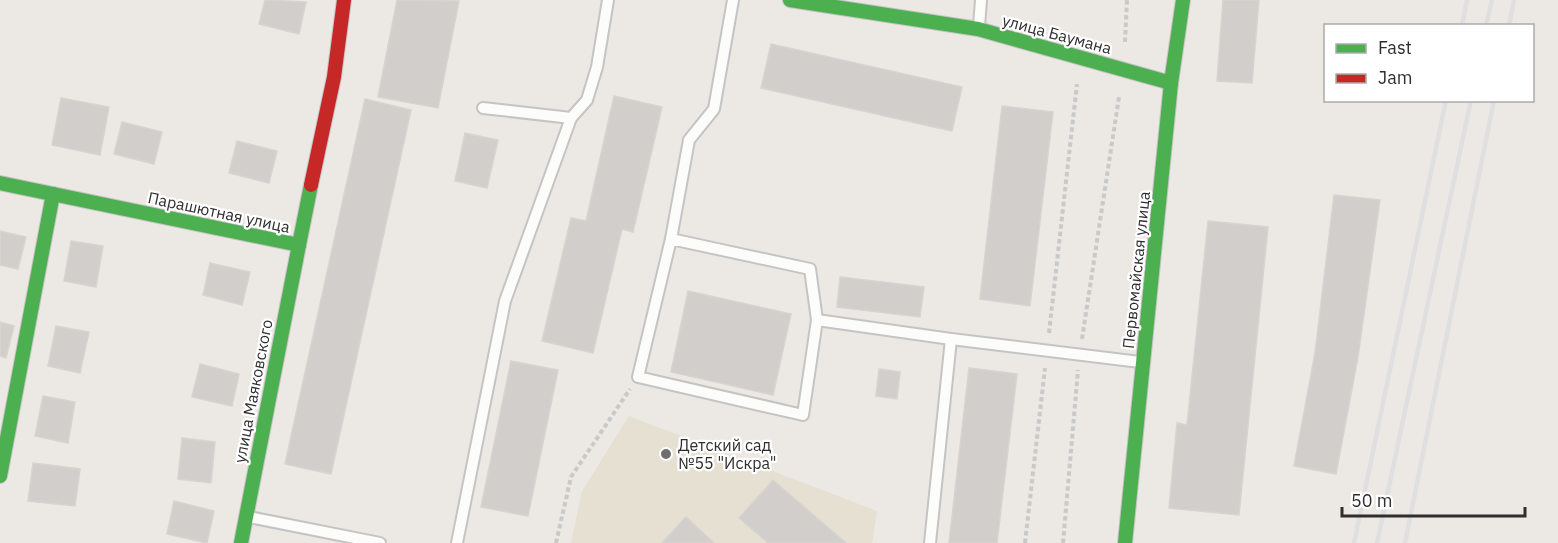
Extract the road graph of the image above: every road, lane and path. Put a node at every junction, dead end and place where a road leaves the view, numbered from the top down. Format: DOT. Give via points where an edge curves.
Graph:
graph roads {
  1 [pos="344,0"];
  2 [pos="608,0"];
  3 [pos="734,0"];
  4 [pos="790,0"];
  5 [pos="981,0"];
  6 [pos="1127,0"];
  7 [pos="1183,0"];
  8 [pos="978,29"];
  9 [pos="1080,57"];
  10 [pos="1123,69"];
  11 [pos="1171,83"];
  12 [pos="483,108"];
  13 [pos="571,118"];
  14 [pos="0,183"];
  15 [pos="53,194"];
  16 [pos="671,239"];
  17 [pos="299,245"];
  18 [pos="817,320"];
  19 [pos="951,339"];
  20 [pos="1046,351"];
  21 [pos="1080,355"];
  22 [pos="1143,362"];
  23 [pos="638,377"];
  24 [pos="0,476"];
  25 [pos="246,516"];
  26 [pos="241,543"];
  27 [pos="380,543"];
  28 [pos="457,543"];
  29 [pos="556,543"];
  30 [pos="930,543"];
  31 [pos="1025,543"];
  32 [pos="1063,543"];
  33 [pos="1125,543"];
  1 -- 17 [label="street, Парашютная улица" via="334,77"];
  2 -- 13 [label="lane" via="597,67 587,99"];
  3 -- 16 [label="lane" via="714,109 689,140"];
  4 -- 8 [label="street, улица Баумана"];
  5 -- 8 [label="lane"];
  6 -- 10 [label="path"];
  7 -- 11 [label="street, Первомайская улица"];
  8 -- 9 [label="street, улица Баумана"];
  9 -- 10 [label="street, улица Баумана"];
  9 -- 20 [label="path"];
  10 -- 11 [label="street, улица Баумана"];
  10 -- 21 [label="path"];
  11 -- 22 [label="street, Первомайская улица"];
  12 -- 13 [label="lane"];
  13 -- 28 [label="lane" via="505,301"];
  14 -- 15 [label="street, Парашютная улица"];
  15 -- 17 [label="street, Парашютная улица"];
  15 -- 24 [label="street"];
  16 -- 18 [label="lane" via="810,269"];
  16 -- 23 [label="lane"];
  17 -- 25 [label="street, улица Маяковского"];
  18 -- 19 [label="lane"];
  18 -- 23 [label="lane" via="803,415"];
  19 -- 20 [label="lane"];
  19 -- 30 [label="lane"];
  20 -- 21 [label="lane"];
  20 -- 31 [label="path"];
  21 -- 22 [label="lane"];
  21 -- 32 [label="path"];
  22 -- 33 [label="street, Первомайская улица"];
  23 -- 29 [label="path" via="570,477"];
  25 -- 26 [label="street, улица Маяковского"];
  25 -- 27 [label="lane"];
}
